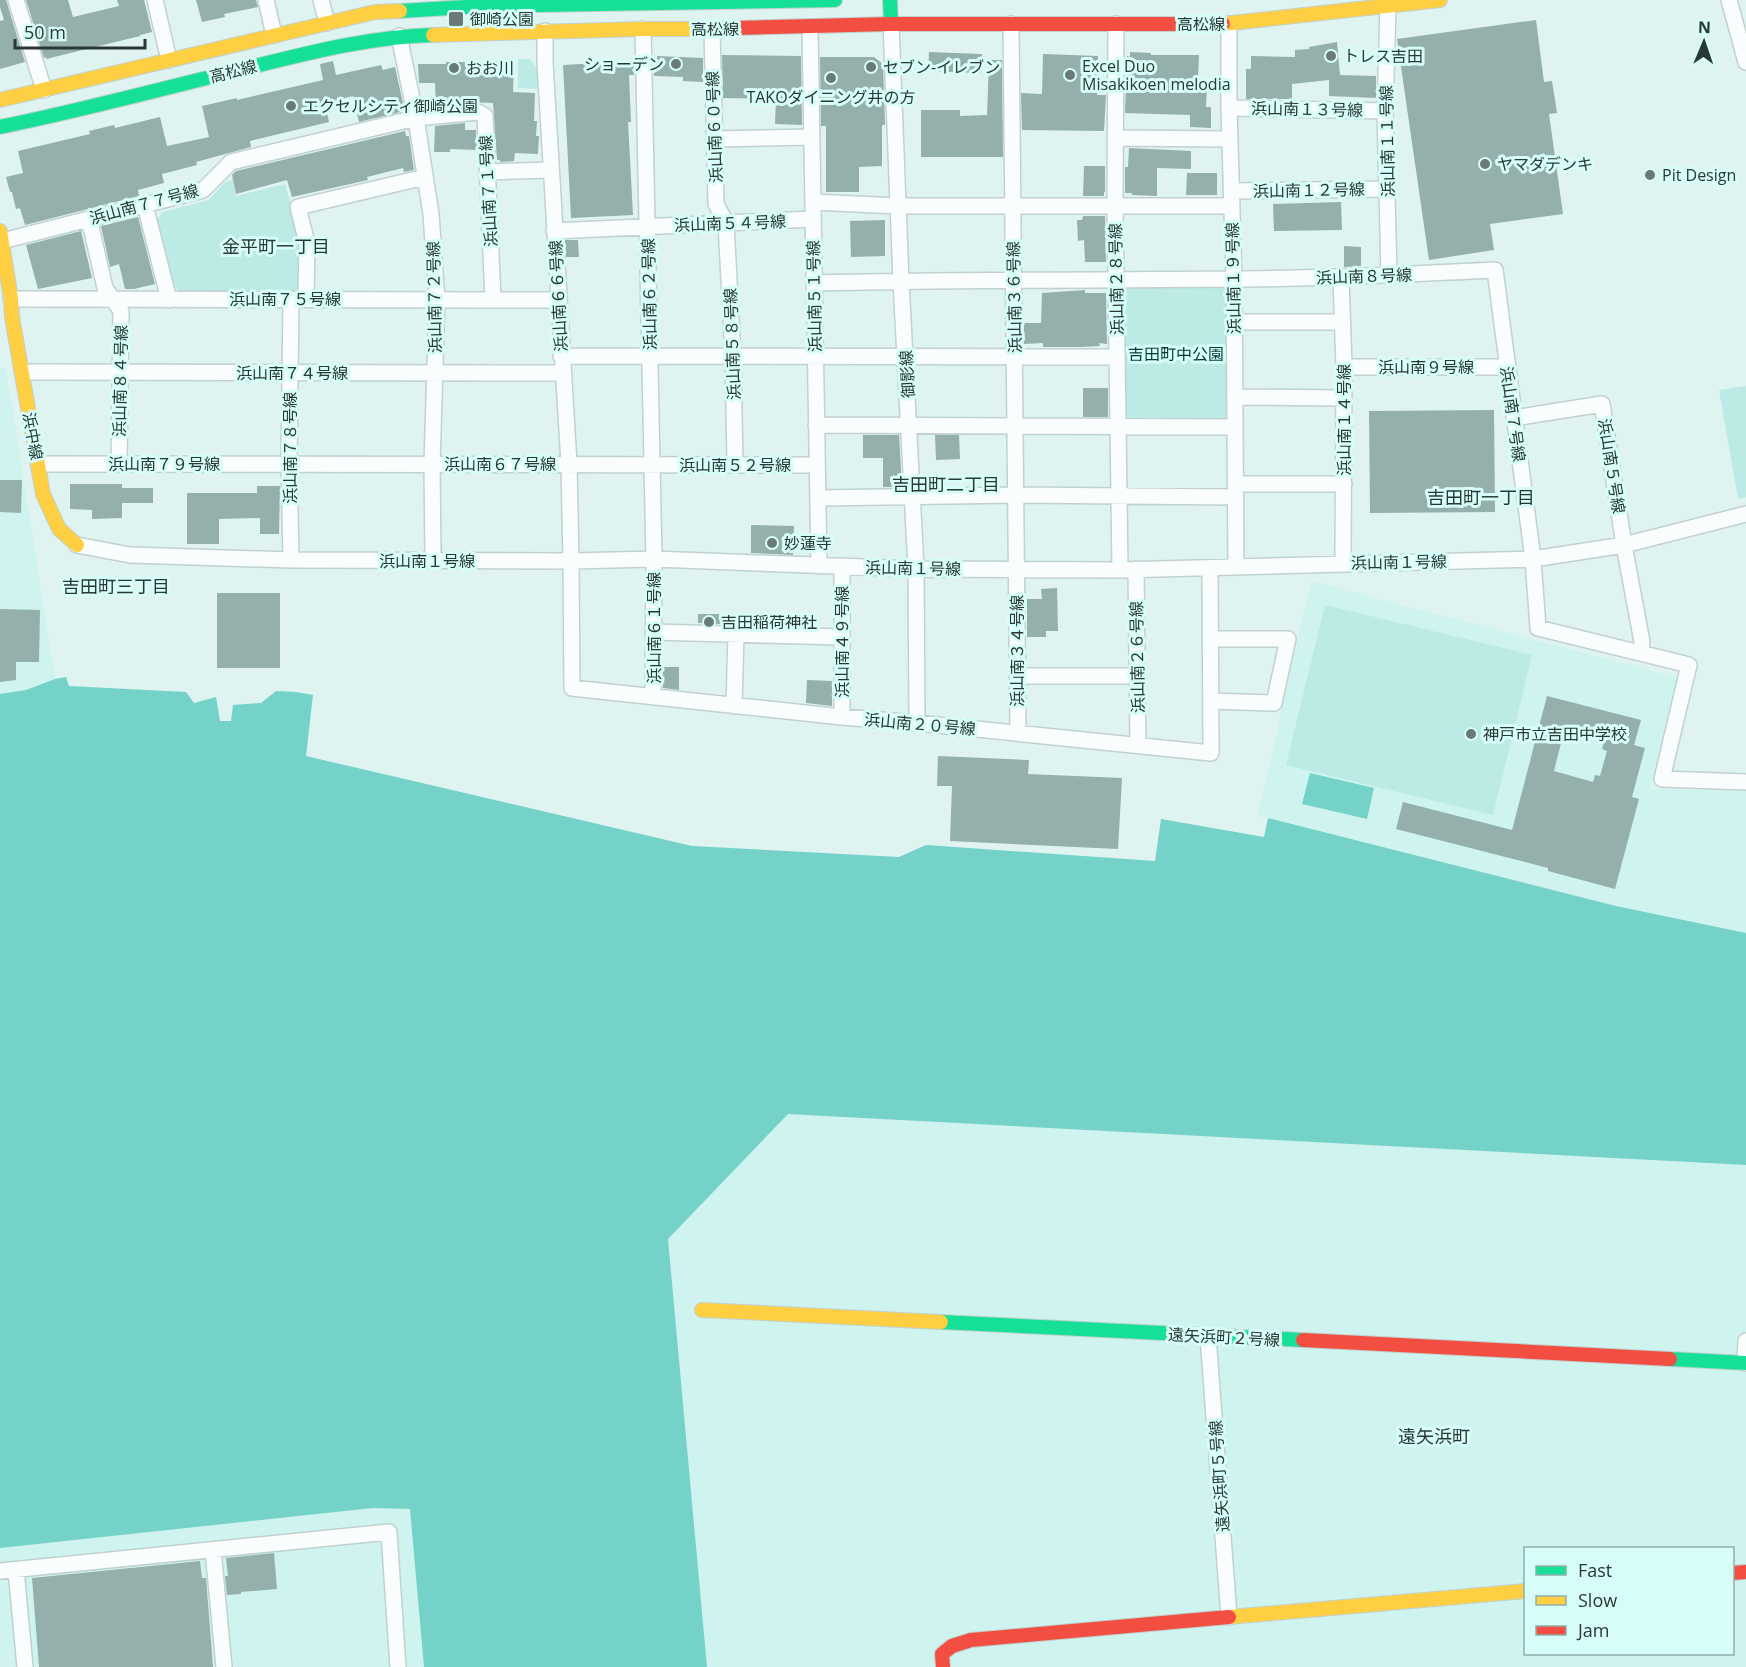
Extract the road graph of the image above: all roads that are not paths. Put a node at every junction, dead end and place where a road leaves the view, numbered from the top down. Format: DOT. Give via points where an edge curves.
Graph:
graph roads {
  1 [pos="16,0"];
  2 [pos="155,0"];
  3 [pos="266,0"];
  4 [pos="321,0"];
  5 [pos="835,0"];
  6 [pos="890,0"];
  7 [pos="1440,0"];
  8 [pos="1729,0"];
  9 [pos="506,3"];
  10 [pos="373,6"];
  11 [pos="1388,7"];
  12 [pos="327,23"];
  13 [pos="891,24"];
  14 [pos="1011,24"];
  15 [pos="1116,24"];
  16 [pos="1229,24"];
  17 [pos="810,27"];
  18 [pos="643,28"];
  19 [pos="712,30"];
  20 [pos="545,31"];
  21 [pos="509,32"];
  22 [pos="274,35"];
  23 [pos="399,36"];
  24 [pos="169,60"];
  25 [pos="1746,62"];
  26 [pos="44,90"];
  27 [pos="0,100"];
  28 [pos="1228,108"];
  29 [pos="1385,111"];
  30 [pos="416,118"];
  31 [pos="0,127"];
  32 [pos="811,137"];
  33 [pos="1115,138"];
  34 [pos="714,139"];
  35 [pos="1230,139"];
  36 [pos="551,170"];
  37 [pos="487,172"];
  38 [pos="425,177"];
  39 [pos="1387,189"];
  40 [pos="1231,198"];
  41 [pos="813,202"];
  42 [pos="145,205"];
  43 [pos="898,206"];
  44 [pos="1013,206"];
  45 [pos="1115,206"];
  46 [pos="813,219"];
  47 [pos="86,220"];
  48 [pos="726,223"];
  49 [pos="647,226"];
  50 [pos="554,231"];
  51 [pos="1,236"];
  52 [pos="1495,270"];
  53 [pos="1389,275"];
  54 [pos="1341,277"];
  55 [pos="1116,279"];
  56 [pos="1234,279"];
  57 [pos="1014,280"];
  58 [pos="901,281"];
  59 [pos="814,283"];
  60 [pos="11,299"];
  61 [pos="299,299"];
  62 [pos="114,300"];
  63 [pos="169,300"];
  64 [pos="437,300"];
  65 [pos="493,300"];
  66 [pos="559,300"];
  67 [pos="6,317"];
  68 [pos="1234,322"];
  69 [pos="1342,322"];
  70 [pos="561,356"];
  71 [pos="650,356"];
  72 [pos="733,356"];
  73 [pos="815,356"];
  74 [pos="906,357"];
  75 [pos="1014,357"];
  76 [pos="1117,357"];
  77 [pos="1344,367"];
  78 [pos="1507,367"];
  79 [pos="22,372"];
  80 [pos="120,372"];
  81 [pos="291,373"];
  82 [pos="435,373"];
  83 [pos="562,373"];
  84 [pos="1235,397"];
  85 [pos="1344,398"];
  86 [pos="1514,418"];
  87 [pos="816,425"];
  88 [pos="909,425"];
  89 [pos="1015,426"];
  90 [pos="1118,426"];
  91 [pos="1235,427"];
  92 [pos="38,464"];
  93 [pos="119,464"];
  94 [pos="289,464"];
  95 [pos="432,464"];
  96 [pos="569,464"];
  97 [pos="652,464"];
  98 [pos="735,465"];
  99 [pos="817,465"];
  100 [pos="1344,484"];
  101 [pos="1236,490"];
  102 [pos="1016,495"];
  103 [pos="1119,496"];
  104 [pos="912,497"];
  105 [pos="818,498"];
  106 [pos="1746,514"];
  107 [pos="77,545"];
  108 [pos="1624,545"];
  109 [pos="654,559"];
  110 [pos="1533,559"];
  111 [pos="291,560"];
  112 [pos="433,561"];
  113 [pos="572,561"];
  114 [pos="1343,563"];
  115 [pos="819,566"];
  116 [pos="842,566"];
  117 [pos="1236,567"];
  118 [pos="1210,568"];
  119 [pos="916,569"];
  120 [pos="1017,569"];
  121 [pos="1136,569"];
  122 [pos="1120,570"];
  123 [pos="654,632"];
  124 [pos="736,634"];
  125 [pos="842,637"];
  126 [pos="1210,639"];
  127 [pos="1641,653"];
  128 [pos="1017,676"];
  129 [pos="1138,676"];
  130 [pos="653,697"];
  131 [pos="1211,702"];
  132 [pos="734,706"];
  133 [pos="842,717"];
  134 [pos="917,723"];
  135 [pos="1018,733"];
  136 [pos="1138,745"];
  137 [pos="1746,782"];
  138 [pos="702,1310"];
  139 [pos="1208,1336"];
  140 [pos="1746,1341"];
  141 [pos="1746,1363"];
  142 [pos="213,1550"];
  143 [pos="16,1570"];
  144 [pos="0,1571"];
  145 [pos="1524,1591"];
  146 [pos="1229,1617"];
  147 [pos="25,1667"];
  148 [pos="224,1667"];
  149 [pos="398,1667"];
  150 [pos="943,1667"];
  1 -- 26 [label="street"];
  2 -- 24 [label="street"];
  3 -- 22 [label="street"];
  4 -- 12 [label="street"];
  5 -- 9 [label="main road, 高松線"];
  6 -- 13 [label="main road"];
  7 -- 11 [label="main road, 高松線"];
  8 -- 25 [label="street"];
  9 -- 10 [label="main road, 高松線" via="436,8"];
  9 -- 21 [label="street"];
  10 -- 12 [label="main road, 高松線"];
  11 -- 16 [label="main road, 高松線"];
  11 -- 29 [label="street, 浜山南１１号線"];
  12 -- 22 [label="main road, 高松線"];
  13 -- 14 [label="main road, 高松線"];
  13 -- 17 [label="main road, 高松線"];
  13 -- 43 [label="street, 御影線"];
  14 -- 15 [label="main road, 高松線"];
  14 -- 44 [label="street, 浜山南３６号線"];
  15 -- 16 [label="main road, 高松線"];
  15 -- 33 [label="street, 浜山南２８号線"];
  16 -- 28 [label="street, 浜山南１９号線"];
  17 -- 19 [label="main road, 高松線"];
  17 -- 32 [label="street, 浜山南５１号線"];
  18 -- 19 [label="main road, 高松線"];
  18 -- 20 [label="main road, 高松線"];
  18 -- 49 [label="street, 浜山南６２号線"];
  19 -- 34 [label="street, 浜山南６０号線"];
  20 -- 21 [label="main road, 高松線"];
  20 -- 36 [label="street, 浜山南６６号線"];
  21 -- 23 [label="main road, 高松線"];
  22 -- 24 [label="main road, 高松線"];
  23 -- 30 [label="street, 浜山南７２号線"];
  23 -- 31 [label="main road, 高松線" via="335,46"];
  24 -- 26 [label="main road, 高松線"];
  26 -- 27 [label="main road, 高松線"];
  28 -- 29 [label="street, 浜山南１３号線"];
  28 -- 35 [label="street, 浜山南１９号線"];
  29 -- 39 [label="street, 浜山南１１号線"];
  30 -- 37 [label="street, 浜山南７１号線" via="478,112 485,116"];
  30 -- 38 [label="street, 浜山南７２号線"];
  30 -- 42 [label="street, 浜山南７７号線" via="231,162 203,190"];
  32 -- 34 [label="street"];
  32 -- 41 [label="street, 浜山南５１号線"];
  33 -- 35 [label="street"];
  33 -- 45 [label="street, 浜山南２８号線"];
  34 -- 48 [label="street, 浜山南６０号線" via="716,204"];
  35 -- 40 [label="street, 浜山南１９号線"];
  36 -- 37 [label="street"];
  36 -- 50 [label="street, 浜山南６６号線"];
  37 -- 65 [label="street, 浜山南７１号線"];
  38 -- 61 [label="street, 浜山南７８号線" via="298,207 307,243"];
  38 -- 64 [label="street, 浜山南７２号線"];
  39 -- 40 [label="street, 浜山南１２号線"];
  39 -- 53 [label="street, 浜山南１１号線"];
  40 -- 45 [label="street, 浜山南１２号線"];
  40 -- 56 [label="street, 浜山南１９号線"];
  41 -- 43 [label="street, 浜山南１２号線"];
  41 -- 46 [label="street, 浜山南５１号線"];
  42 -- 47 [label="street, 浜山南７７号線"];
  42 -- 63 [label="street"];
  43 -- 44 [label="street, 浜山南１２号線"];
  43 -- 58 [label="street, 御影線"];
  44 -- 45 [label="street, 浜山南１２号線"];
  44 -- 57 [label="street, 浜山南３６号線"];
  45 -- 55 [label="street, 浜山南２８号線"];
  46 -- 48 [label="street, 浜山南５４号線"];
  46 -- 59 [label="street, 浜山南５１号線"];
  47 -- 51 [label="street, 浜山南７７号線"];
  47 -- 62 [label="street, 浜山南８４号線" via="105,288"];
  48 -- 49 [label="street, 浜山南５４号線"];
  48 -- 72 [label="street, 浜山南５８号線"];
  49 -- 50 [label="street, 浜山南５４号線"];
  49 -- 71 [label="street, 浜山南６２号線"];
  50 -- 66 [label="street, 浜山南６６号線"];
  51 -- 60 [label="main road"];
  52 -- 53 [label="street, 浜山南８号線"];
  52 -- 78 [label="street, 浜山南７号線"];
  53 -- 54 [label="street, 浜山南８号線"];
  54 -- 56 [label="street, 浜山南８号線"];
  54 -- 69 [label="street, 浜山南１４号線"];
  55 -- 56 [label="street, 浜山南８号線"];
  55 -- 57 [label="street, 浜山南８号線"];
  55 -- 76 [label="street, 浜山南２８号線"];
  56 -- 68 [label="street, 浜山南１９号線"];
  57 -- 58 [label="street, 浜山南８号線"];
  57 -- 75 [label="street, 浜山南３６号線"];
  58 -- 59 [label="street, 浜山南８号線"];
  58 -- 74 [label="street, 御影線"];
  59 -- 73 [label="street, 浜山南５１号線"];
  60 -- 62 [label="street, 浜山南７５号線"];
  60 -- 67 [label="main road, 浜中線"];
  61 -- 63 [label="street, 浜山南７５号線"];
  61 -- 64 [label="street, 浜山南７５号線"];
  61 -- 81 [label="street, 浜山南７８号線"];
  62 -- 63 [label="street, 浜山南７５号線"];
  62 -- 80 [label="street, 浜山南８４号線" via="121,311"];
  64 -- 65 [label="street, 浜山南７５号線"];
  64 -- 82 [label="street, 浜山南７２号線"];
  65 -- 66 [label="street, 浜山南７５号線"];
  66 -- 70 [label="street, 浜山南６６号線"];
  67 -- 79 [label="main road, 浜中線"];
  68 -- 69 [label="street"];
  68 -- 84 [label="street, 浜山南１９号線"];
  69 -- 77 [label="street, 浜山南１４号線"];
  70 -- 71 [label="street"];
  70 -- 83 [label="street, 浜山南６６号線"];
  71 -- 72 [label="street"];
  71 -- 97 [label="street, 浜山南６２号線"];
  72 -- 73 [label="street"];
  72 -- 98 [label="street, 浜山南５８号線"];
  73 -- 74 [label="street"];
  73 -- 87 [label="street, 浜山南５１号線"];
  74 -- 75 [label="street"];
  74 -- 88 [label="street, 御影線"];
  75 -- 76 [label="street"];
  75 -- 89 [label="street, 浜山南３６号線"];
  76 -- 90 [label="street, 浜山南２８号線"];
  77 -- 78 [label="street, 浜山南９号線"];
  77 -- 85 [label="street, 浜山南１４号線"];
  78 -- 86 [label="street, 浜山南７号線"];
  79 -- 80 [label="street, 浜山南７４号線"];
  79 -- 92 [label="main road, 浜中線"];
  80 -- 81 [label="street, 浜山南７４号線"];
  80 -- 93 [label="street, 浜山南８４号線"];
  81 -- 82 [label="street, 浜山南７４号線"];
  81 -- 94 [label="street, 浜山南７８号線"];
  82 -- 83 [label="street, 浜山南７４号線"];
  82 -- 95 [label="street, 浜山南７２号線"];
  83 -- 96 [label="street, 浜山南６６号線"];
  84 -- 85 [label="street"];
  84 -- 91 [label="street, 浜山南１９号線"];
  85 -- 100 [label="street, 浜山南１４号線"];
  86 -- 108 [label="street, 浜山南５号線" via="1602,405"];
  86 -- 110 [label="street, 浜山南７号線"];
  87 -- 88 [label="street"];
  87 -- 99 [label="street, 浜山南５１号線"];
  88 -- 89 [label="street"];
  88 -- 104 [label="street, 御影線"];
  89 -- 90 [label="street"];
  89 -- 102 [label="street, 浜山南３６号線"];
  90 -- 91 [label="street"];
  90 -- 103 [label="street, 浜山南２８号線"];
  91 -- 101 [label="street, 浜山南１９号線"];
  92 -- 93 [label="street, 浜山南７９号線"];
  92 -- 107 [label="main road, 浜中線" via="43,494 59,530"];
  93 -- 94 [label="street, 浜山南７９号線"];
  94 -- 95 [label="street, 浜山南７９号線"];
  94 -- 111 [label="street, 浜山南７８号線"];
  95 -- 96 [label="street, 浜山南６７号線"];
  95 -- 112 [label="street, 浜山南７２号線"];
  96 -- 97 [label="street, 浜山南５２号線"];
  96 -- 113 [label="street, 浜山南６６号線"];
  97 -- 98 [label="street, 浜山南５２号線"];
  97 -- 109 [label="street, 浜山南６２号線"];
  98 -- 99 [label="street, 浜山南５２号線"];
  99 -- 105 [label="street, 浜山南５１号線"];
  100 -- 101 [label="street"];
  100 -- 114 [label="street, 浜山南１４号線"];
  101 -- 103 [label="street"];
  101 -- 117 [label="street, 浜山南１９号線"];
  102 -- 103 [label="street"];
  102 -- 104 [label="street"];
  102 -- 120 [label="street, 浜山南３６号線"];
  103 -- 122 [label="street, 浜山南２８号線"];
  104 -- 105 [label="street"];
  104 -- 119 [label="street, 御影線"];
  105 -- 115 [label="street, 浜山南５１号線"];
  106 -- 108 [label="street, 浜山南１号線"];
  107 -- 111 [label="street, 浜山南１号線" via="130,555"];
  108 -- 110 [label="street, 浜山南１号線"];
  108 -- 127 [label="street"];
  109 -- 113 [label="street, 浜山南１号線"];
  109 -- 115 [label="street, 浜山南１号線"];
  109 -- 123 [label="street, 浜山南６１号線"];
  110 -- 114 [label="street, 浜山南１号線"];
  110 -- 127 [label="street, 浜山南７号線" via="1538,628"];
  111 -- 112 [label="street, 浜山南１号線"];
  112 -- 113 [label="street, 浜山南１号線"];
  113 -- 130 [label="street, 浜山南２０号線" via="572,688"];
  114 -- 117 [label="street, 浜山南１号線"];
  115 -- 116 [label="street, 浜山南１号線"];
  116 -- 119 [label="street, 浜山南１号線"];
  116 -- 125 [label="street, 浜山南４９号線"];
  117 -- 118 [label="street, 浜山南１号線"];
  118 -- 121 [label="street, 浜山南１号線"];
  118 -- 126 [label="street, 浜山南２０号線"];
  119 -- 120 [label="street, 浜山南１号線"];
  119 -- 134 [label="street, 御影線"];
  120 -- 122 [label="street, 浜山南１号線"];
  120 -- 128 [label="street, 浜山南３４号線"];
  121 -- 122 [label="street, 浜山南１号線"];
  121 -- 129 [label="street, 浜山南２６号線"];
  123 -- 124 [label="street"];
  123 -- 130 [label="street, 浜山南６１号線"];
  124 -- 125 [label="street"];
  124 -- 132 [label="street"];
  125 -- 133 [label="street, 浜山南４９号線"];
  126 -- 131 [label="street, 浜山南２０号線"];
  126 -- 131 [label="street" via="1288,639 1274,703"];
  127 -- 137 [label="street" via="1689,665 1662,779"];
  128 -- 129 [label="street"];
  128 -- 135 [label="street, 浜山南３４号線"];
  129 -- 136 [label="street, 浜山南２６号線"];
  130 -- 132 [label="street, 浜山南２０号線"];
  131 -- 136 [label="street, 浜山南２０号線" via="1211,753"];
  132 -- 133 [label="street, 浜山南２０号線"];
  133 -- 134 [label="street, 浜山南２０号線"];
  134 -- 135 [label="street, 浜山南２０号線"];
  135 -- 136 [label="street, 浜山南２０号線"];
  138 -- 139 [label="main road, 遠矢浜町２号線"];
  139 -- 141 [label="main road, 遠矢浜町２号線"];
  139 -- 146 [label="street, 遠矢浜町５号線"];
  140 -- 141 [label="street"];
  142 -- 143 [label="street"];
  142 -- 148 [label="street"];
  142 -- 149 [label="street" via="388,1532"];
  143 -- 144 [label="street"];
  143 -- 147 [label="street"];
  145 -- 146 [label="main road"];
  146 -- 150 [label="main road" via="971,1640 942,1654"];
}
